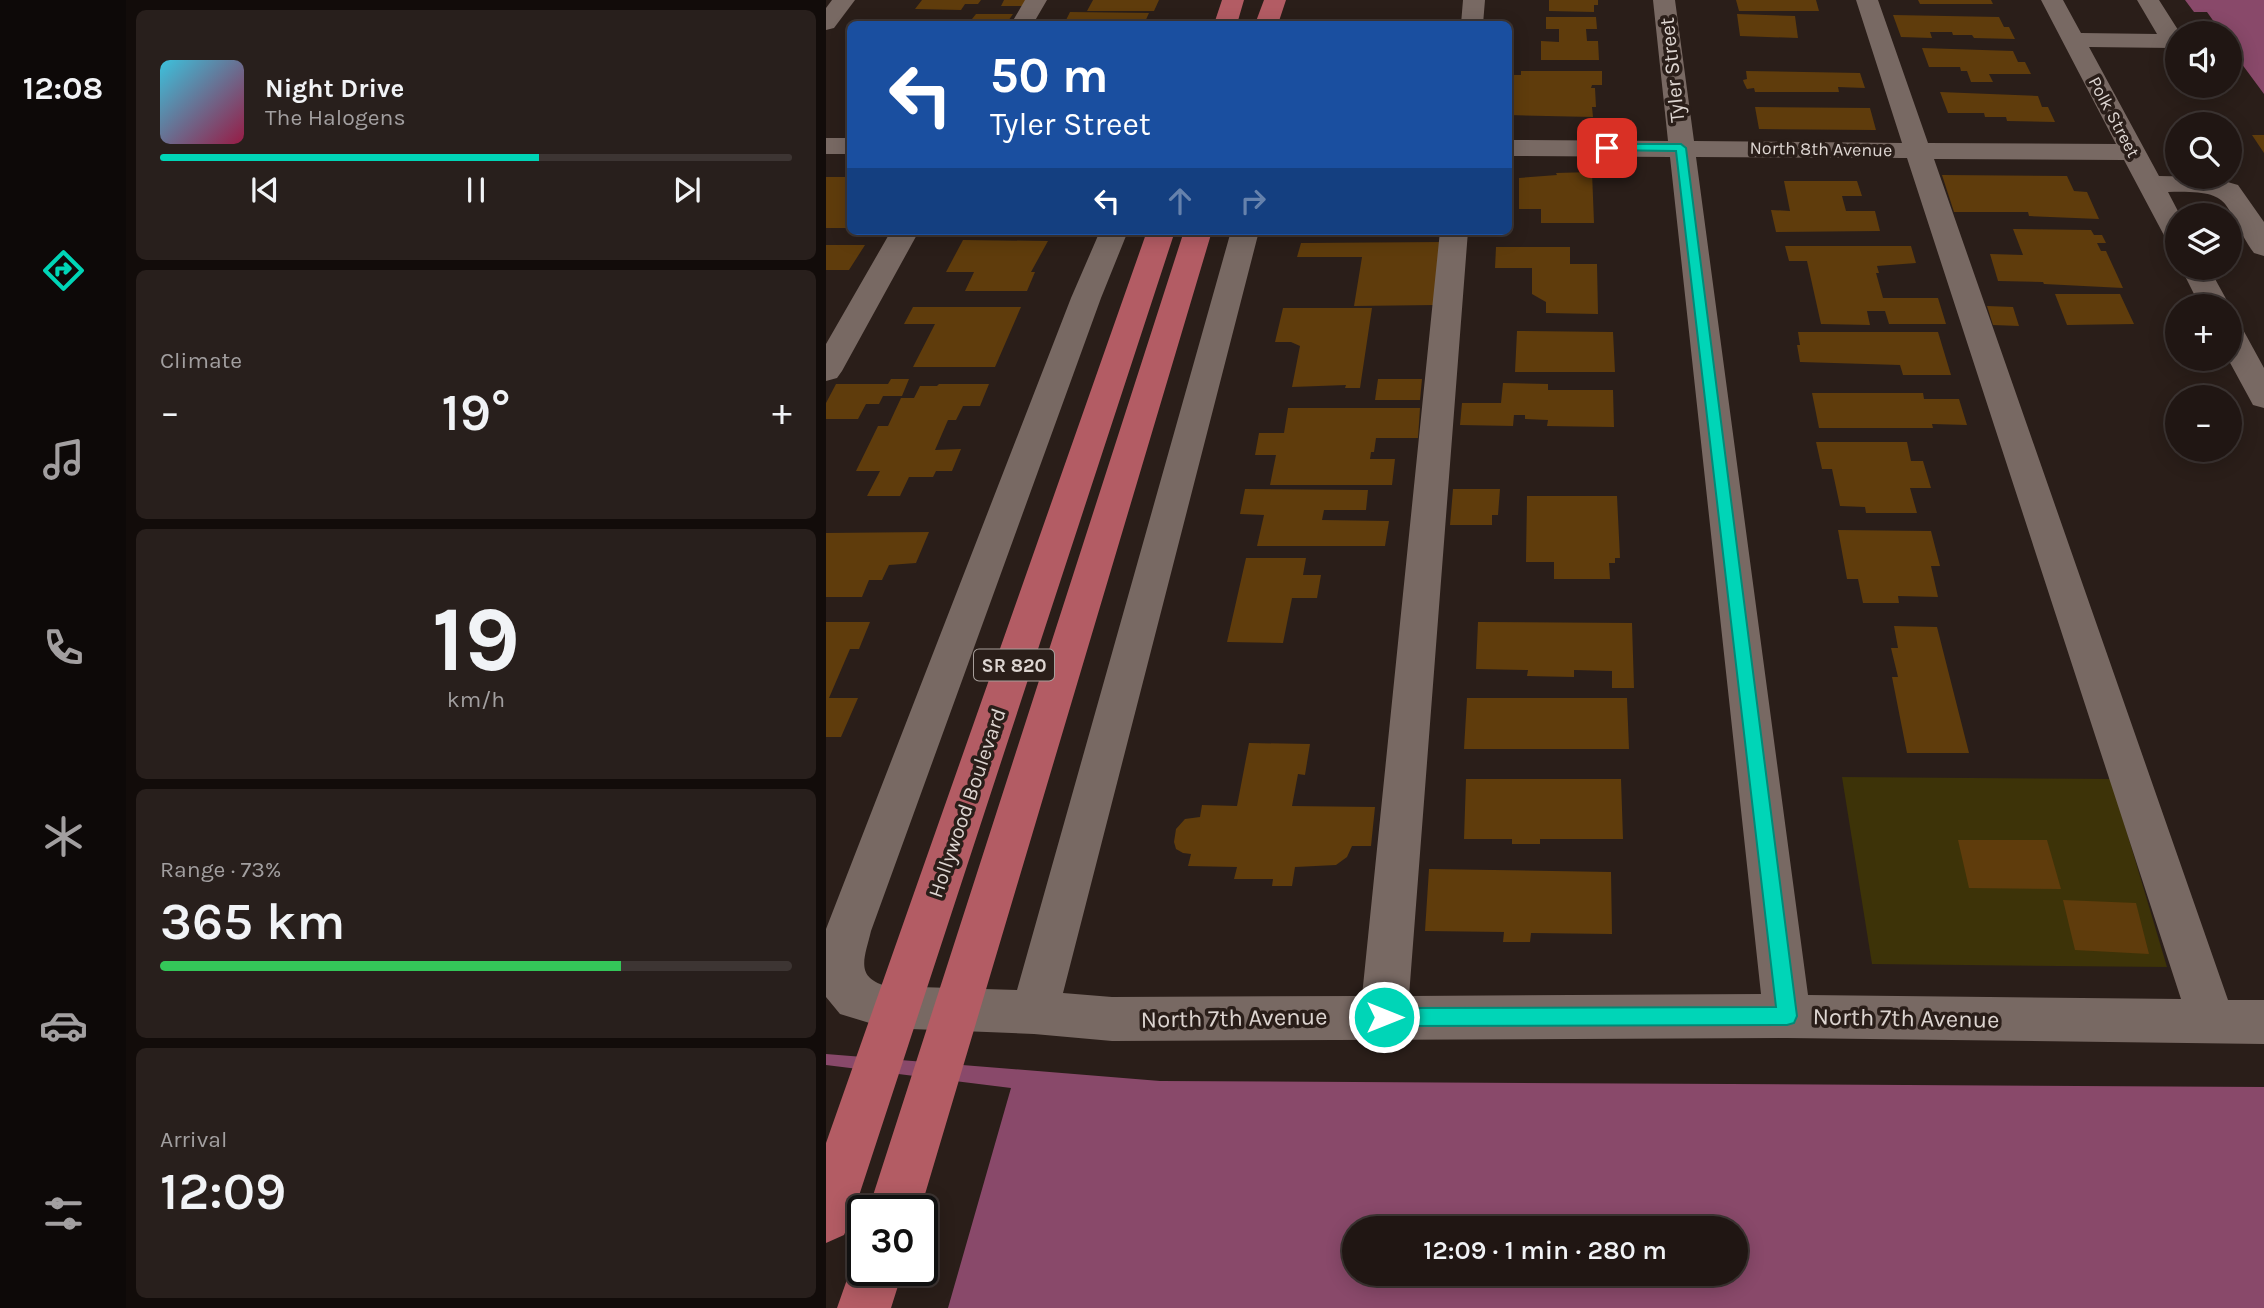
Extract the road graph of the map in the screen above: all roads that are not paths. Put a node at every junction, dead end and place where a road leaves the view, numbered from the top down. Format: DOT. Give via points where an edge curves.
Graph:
graph roads {
  1 [pos="844,0"];
  2 [pos="1036,0"];
  3 [pos="1234,0"];
  4 [pos="1275,0"];
  5 [pos="1474,0"];
  6 [pos="1664,0"];
  7 [pos="1867,0"];
  8 [pos="2052,0"];
  9 [pos="2148,0"];
  10 [pos="1024,21"];
  11 [pos="1227,21"];
  12 [pos="1268,21"];
  13 [pos="1472,21"];
  14 [pos="826,23"];
  15 [pos="2073,40"];
  16 [pos="826,146"];
  17 [pos="847,146"];
  18 [pos="1512,148"];
  19 [pos="1681,148"];
  20 [pos="1917,150"];
  21 [pos="2133,152"];
  22 [pos="2150,184"];
  23 [pos="2165,212"];
  24 [pos="903,235"];
  25 [pos="1112,235"];
  26 [pos="1244,235"];
  27 [pos="1454,235"];
  28 [pos="1177,239"];
  29 [pos="2264,247"];
  30 [pos="2242,356"];
  31 [pos="826,371"];
  32 [pos="2264,398"];
  33 [pos="1034,1012"];
  34 [pos="1787,1016"];
  35 [pos="1384,1017"];
  36 [pos="2211,1021"];
  37 [pos="2264,1022"];
  38 [pos="899,1195"];
  39 [pos="826,1217"];
  40 [pos="871,1286"];
  41 [pos="864,1308"];
  1 -- 14 [label="street"];
  2 -- 10 [label="street"];
  3 -- 11 [label="main road"];
  4 -- 12 [label="main road"];
  5 -- 13 [label="street"];
  6 -- 19 [label="street, Tyler Street"];
  7 -- 20 [label="street"];
  8 -- 15 [label="street, Polk Street"];
  9 -- 15 [label="street" via="2173,41"];
  15 -- 21 [label="street, Polk Street"];
  16 -- 17 [label="street"];
  18 -- 19 [label="street, North 8th Avenue"];
  19 -- 20 [label="street, North 8th Avenue"];
  19 -- 34 [label="street, Tyler Street"];
  20 -- 21 [label="street, North 8th Avenue"];
  20 -- 36 [label="street"];
  21 -- 22 [label="street, Polk Street"];
  22 -- 23 [label="street, Polk Street"];
  22 -- 29 [label="street" via="2224,188"];
  24 -- 31 [label="street"];
  25 -- 33 [label="street, North 7th Avenue" via="848,931 841,960 843,983 857,999 886,1007"];
  26 -- 33 [label="street"];
  27 -- 35 [label="street"];
  28 -- 38 [label="main road, Hollywood Boulevard / SR 820"];
  28 -- 39 [label="main road, Hollywood Boulevard / SR 820"];
  30 -- 32 [label="street"];
  33 -- 35 [label="street, North 7th Avenue" via="1112,1019"];
  34 -- 35 [label="street, North 7th Avenue"];
  34 -- 36 [label="street, North 7th Avenue"];
  36 -- 37 [label="street, North 7th Avenue"];
  40 -- 41 [label="main road"];
}
